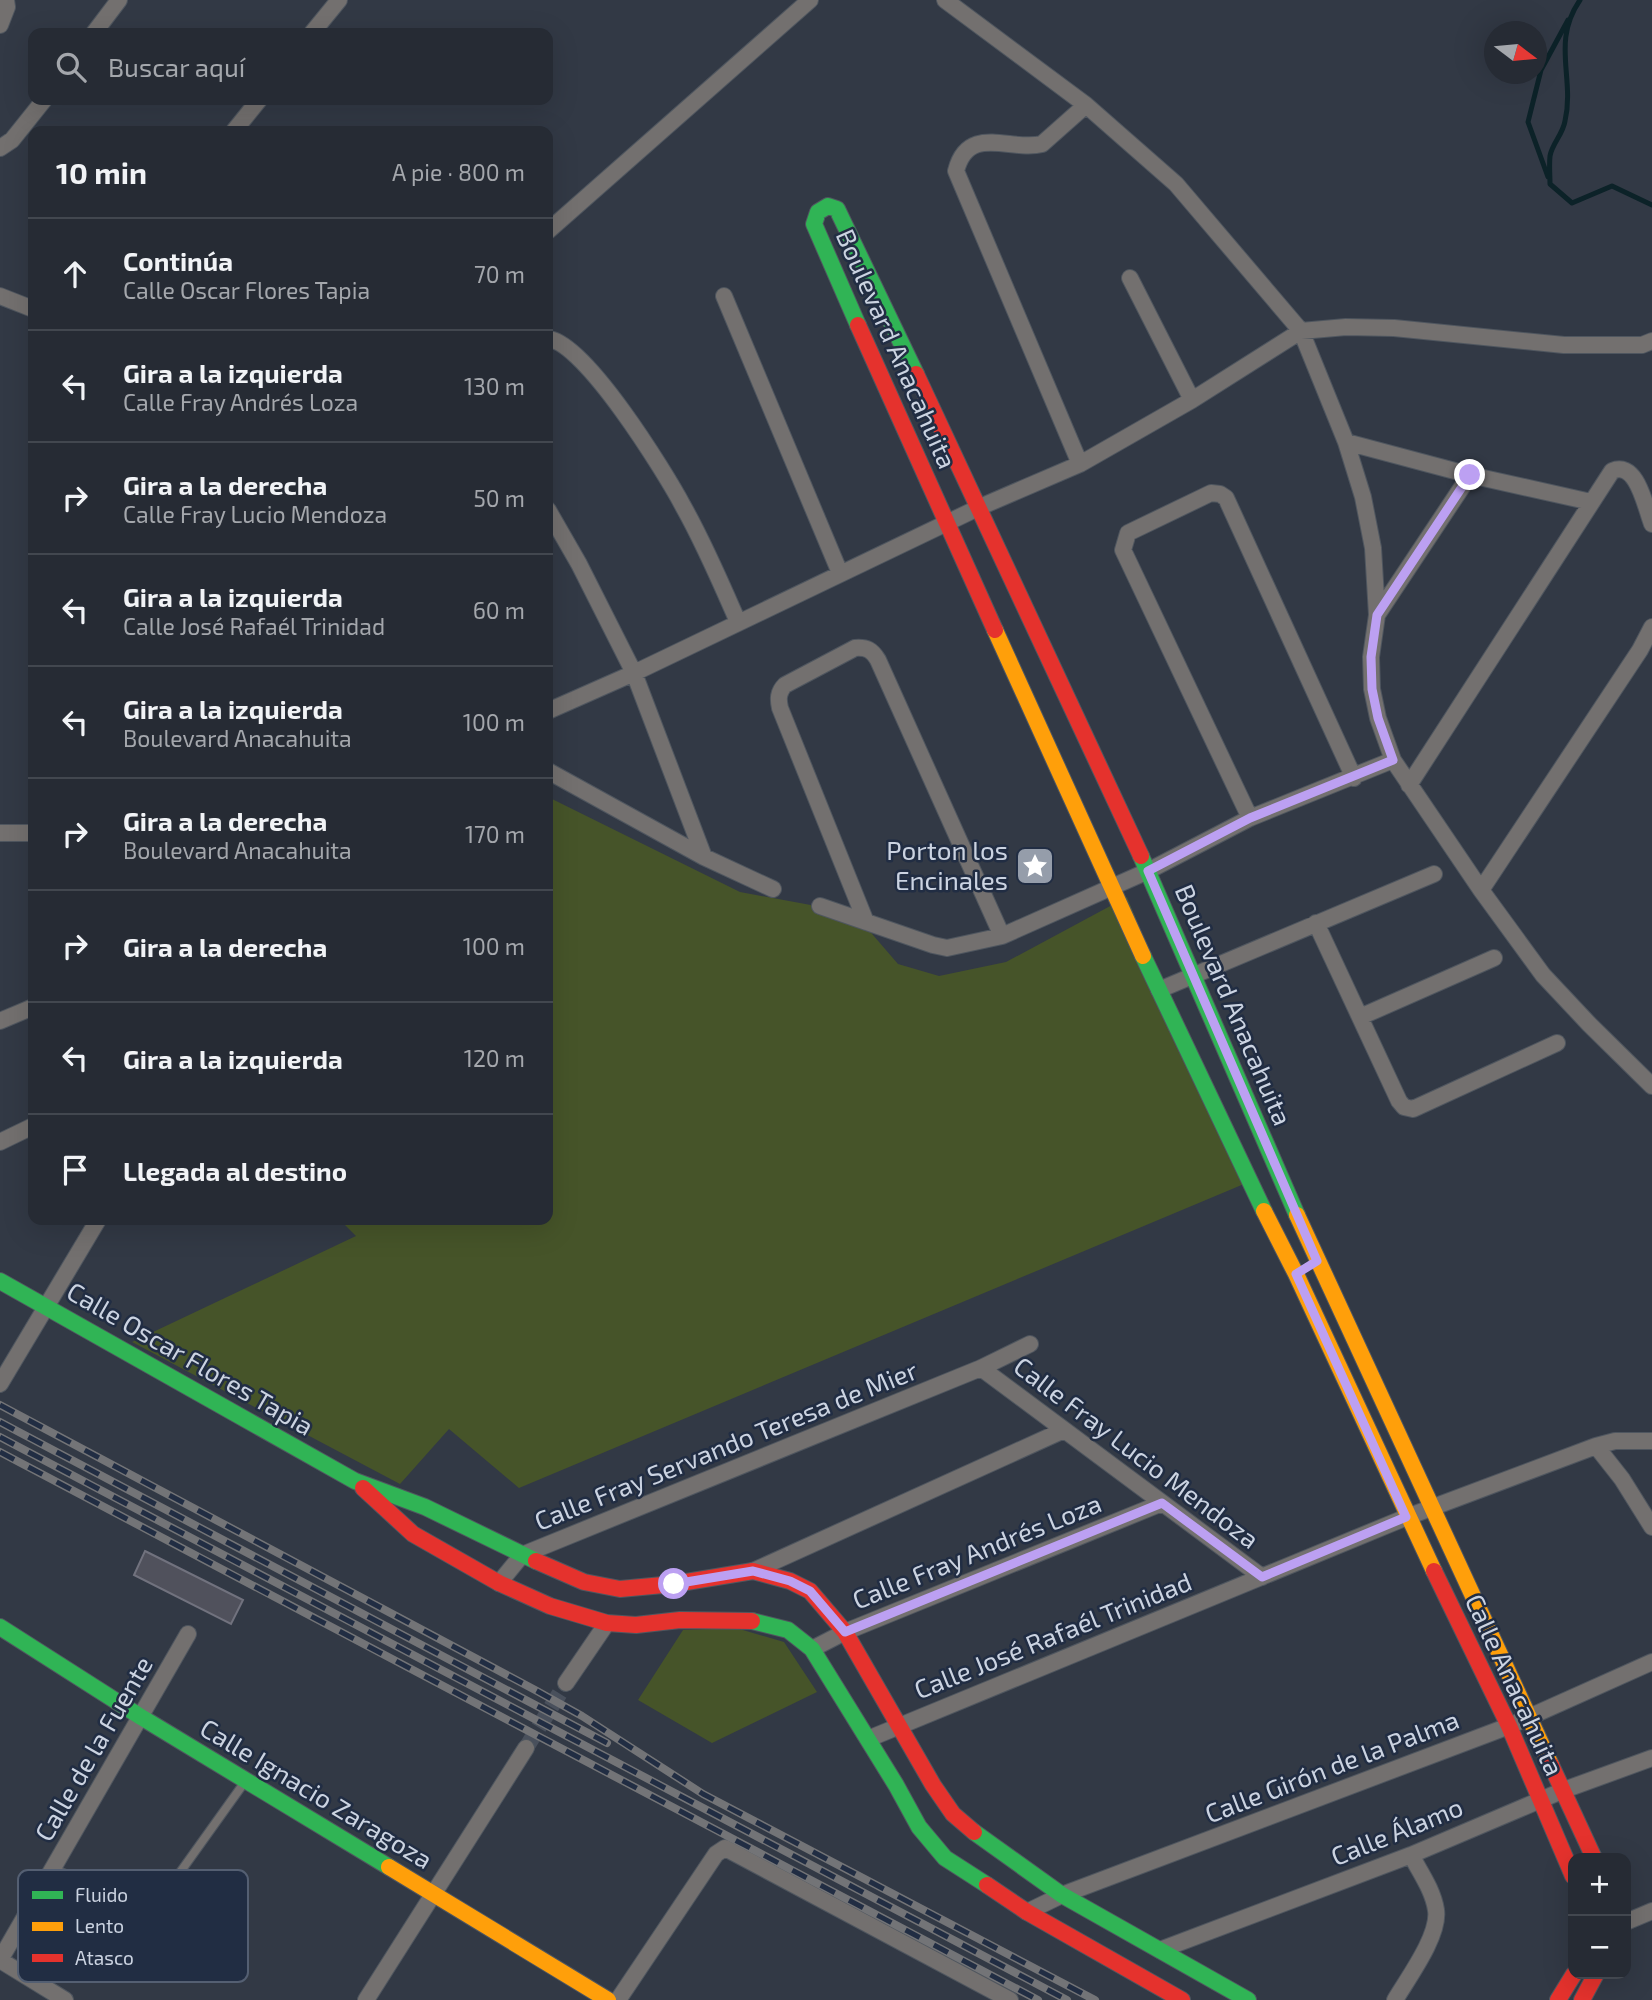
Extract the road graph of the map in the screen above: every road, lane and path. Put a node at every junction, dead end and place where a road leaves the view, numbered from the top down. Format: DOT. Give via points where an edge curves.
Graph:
graph roads {
  1 [pos="6,0"];
  2 [pos="119,0"];
  3 [pos="339,0"];
  4 [pos="810,0"];
  5 [pos="945,0"];
  6 [pos="0,25"];
  7 [pos="98,28"];
  8 [pos="317,28"];
  9 [pos="40,105"];
  10 [pos="255,105"];
  11 [pos="1086,105"];
  12 [pos="238,126"];
  13 [pos="0,148"];
  14 [pos="553,227"];
  15 [pos="1130,278"];
  16 [pos="0,296"];
  17 [pos="724,296"];
  18 [pos="28,307"];
  19 [pos="1301,331"];
  20 [pos="553,340"];
  21 [pos="1652,341"];
  22 [pos="1192,400"];
  23 [pos="1346,442"];
  24 [pos="1080,464"];
  25 [pos="1470,475"];
  26 [pos="1591,502"];
  27 [pos="980,507"];
  28 [pos="553,519"];
  29 [pos="946,523"];
  30 [pos="1652,524"];
  31 [pos="840,573"];
  32 [pos="1377,615"];
  33 [pos="737,622"];
  34 [pos="1652,627"];
  35 [pos="634,673"];
  36 [pos="553,709"];
  37 [pos="1393,760"];
  38 [pos="553,774"];
  39 [pos="1354,778"];
  40 [pos="1409,785"];
  41 [pos="1250,818"];
  42 [pos="0,833"];
  43 [pos="28,833"];
  44 [pos="704,857"];
  45 [pos="1148,871"];
  46 [pos="1434,874"];
  47 [pos="1112,887"];
  48 [pos="773,889"];
  49 [pos="1481,890"];
  50 [pos="820,906"];
  51 [pos="866,922"];
  52 [pos="1317,923"];
  53 [pos="1002,936"];
  54 [pos="1494,958"];
  55 [pos="1193,975"];
  56 [pos="1159,990"];
  57 [pos="28,1009"];
  58 [pos="1360,1017"];
  59 [pos="0,1021"];
  60 [pos="1557,1043"];
  61 [pos="1652,1086"];
  62 [pos="28,1128"];
  63 [pos="0,1142"];
  64 [pos="95,1225"];
  65 [pos="1317,1261"];
  66 [pos="1296,1274"];
  67 [pos="0,1281"];
  68 [pos="47,1306"];
  69 [pos="1030,1344"];
  70 [pos="981,1368"];
  71 [pos="0,1384"];
  72 [pos="1063,1430"];
  73 [pos="1652,1441"];
  74 [pos="1596,1446"];
  75 [pos="355,1482"];
  76 [pos="1162,1503"];
  77 [pos="1432,1507"];
  78 [pos="1406,1517"];
  79 [pos="1652,1527"];
  80 [pos="522,1555"];
  81 [pos="753,1571"];
  82 [pos="1262,1577"];
  83 [pos="499,1583"];
  84 [pos="607,1623"];
  85 [pos="0,1627"];
  86 [pos="845,1632"];
  87 [pos="188,1634"];
  88 [pos="812,1649"];
  89 [pos="1652,1662"];
  90 [pos="566,1683"];
  91 [pos="141,1717"];
  92 [pos="1529,1717"];
  93 [pos="898,1726"];
  94 [pos="1509,1726"];
  95 [pos="867,1739"];
  96 [pos="526,1748"];
  97 [pos="1652,1758"];
  98 [pos="246,1780"];
  99 [pos="1564,1790"];
  100 [pos="1541,1800"];
  101 [pos="1592,1853"];
  102 [pos="1411,1855"];
  103 [pos="1568,1864"];
  104 [pos="53,1869"];
  105 [pos="182,1870"];
  106 [pos="434,1894"];
  107 [pos="1062,1895"];
  108 [pos="1652,1911"];
  109 [pos="1027,1912"];
  110 [pos="1631,1920"];
  111 [pos="18,1929"];
  112 [pos="1160,1950"];
  113 [pos="0,1960"];
  114 [pos="18,1971"];
  115 [pos="1571,1979"];
  116 [pos="1593,1979"];
  117 [pos="36,1982"];
  118 [pos="65,2000"];
  119 [pos="366,2000"];
  120 [pos="608,2000"];
  121 [pos="618,2000"];
  122 [pos="1010,2000"];
  123 [pos="1182,2000"];
  124 [pos="1248,2000"];
  125 [pos="1395,2000"];
  126 [pos="1558,2000"];
  127 [pos="1582,2000"];
  1 -- 6 [label="street"];
  2 -- 7 [label="street"];
  3 -- 8 [label="street"];
  4 -- 14 [label="street"];
  5 -- 11 [label="street"];
  9 -- 13 [label="street"];
  10 -- 12 [label="street"];
  11 -- 19 [label="street" via="1176,184"];
  11 -- 24 [label="street" via="1042,145 981,142 964,153 956,171"];
  15 -- 22 [label="street"];
  16 -- 18 [label="street"];
  17 -- 31 [label="street"];
  19 -- 21 [label="street" via="1394,328 1564,345 1642,345"];
  19 -- 22 [label="street"];
  19 -- 23 [label="street"];
  20 -- 33 [label="street" via="581,360 630,420 684,506"];
  22 -- 24 [label="street"];
  23 -- 25 [label="street"];
  23 -- 32 [label="street" via="1373,548"];
  24 -- 27 [label="street"];
  25 -- 26 [label="street"];
  25 -- 32 [label="street"];
  26 -- 30 [label="street" via="1612,471 1626,469 1633,475"];
  26 -- 40 [label="street"];
  27 -- 29 [label="street"];
  27 -- 29 [label="street, Boulevard Anacahuita" via="837,209 828,206 814,216 814,224"];
  27 -- 45 [label="street, Boulevard Anacahuita"];
  28 -- 35 [label="street"];
  29 -- 31 [label="street"];
  29 -- 47 [label="street, Boulevard Anacahuita"];
  31 -- 33 [label="street"];
  32 -- 37 [label="street" via="1372,689"];
  33 -- 35 [label="street"];
  34 -- 49 [label="street"];
  35 -- 36 [label="street"];
  35 -- 44 [label="street"];
  37 -- 39 [label="street"];
  37 -- 40 [label="street"];
  38 -- 44 [label="street"];
  39 -- 41 [label="street"];
  39 -- 41 [label="street" via="1226,498 1211,493 1128,533 1123,550"];
  40 -- 49 [label="street"];
  41 -- 45 [label="street"];
  42 -- 43 [label="street"];
  44 -- 48 [label="street"];
  45 -- 47 [label="street"];
  45 -- 55 [label="street, Boulevard Anacahuita"];
  46 -- 52 [label="street"];
  47 -- 53 [label="street"];
  47 -- 56 [label="street, Boulevard Anacahuita"];
  49 -- 61 [label="street" via="1543,975"];
  50 -- 51 [label="street"];
  51 -- 53 [label="street" via="947,948"];
  51 -- 53 [label="street" via="778,699 785,685 864,647 873,650 878,660"];
  52 -- 55 [label="street"];
  52 -- 58 [label="street"];
  54 -- 58 [label="street"];
  55 -- 56 [label="street"];
  55 -- 65 [label="street, Boulevard Anacahuita"];
  56 -- 66 [label="street, Boulevard Anacahuita"];
  57 -- 59 [label="street"];
  58 -- 60 [label="street" via="1399,1101 1413,1109"];
  62 -- 63 [label="street"];
  64 -- 68 [label="street"];
  65 -- 66 [label="street"];
  65 -- 77 [label="street, Boulevard Anacahuita"];
  66 -- 78 [label="street, Boulevard Anacahuita"];
  67 -- 68 [label="street, Calle Oscar Flores Tapia"];
  68 -- 71 [label="street"];
  68 -- 75 [label="street, Calle Oscar Flores Tapia"];
  69 -- 70 [label="street, Calle Fray Servando Teresa de Mier"];
  70 -- 72 [label="street, Calle Fray Lucio Mendoza"];
  70 -- 80 [label="street, Calle Fray Servando Teresa de Mier"];
  72 -- 76 [label="street, Calle Fray Lucio Mendoza"];
  72 -- 81 [label="street"];
  73 -- 74 [label="street, Calle José Rafaél Trinidad"];
  74 -- 77 [label="street, Calle José Rafaél Trinidad"];
  74 -- 79 [label="street"];
  75 -- 80 [label="street, Calle Oscar Flores Tapia" via="425,1507"];
  75 -- 83 [label="street, Calle Oscar Flores Tapia" via="413,1534"];
  76 -- 82 [label="street, Calle Fray Lucio Mendoza"];
  76 -- 86 [label="street, Calle Fray Andrés Loza"];
  77 -- 78 [label="street, Calle José Rafaél Trinidad"];
  77 -- 92 [label="street, Calle Anacahuita"];
  78 -- 82 [label="street, Calle José Rafaél Trinidad"];
  78 -- 94 [label="street, Calle Anacahuita"];
  80 -- 81 [label="street, Calle Oscar Flores Tapia" via="584,1582 620,1589"];
  80 -- 83 [label="street, Calle Fray Servando Teresa de Mier"];
  81 -- 86 [label="street, Calle Oscar Flores Tapia" via="810,1591"];
  82 -- 93 [label="street, Calle José Rafaél Trinidad"];
  83 -- 84 [label="street, Calle Oscar Flores Tapia" via="550,1606"];
  84 -- 88 [label="street, Calle Oscar Flores Tapia" via="760,1621 788,1630"];
  84 -- 90 [label="street"];
  85 -- 91 [label="street, Calle Ignacio Zaragoza"];
  86 -- 88 [label="street, Calle Fray Andrés Loza"];
  86 -- 93 [label="street, Calle Oscar Flores Tapia"];
  87 -- 91 [label="street, Calle de la Fuente"];
  88 -- 95 [label="street, Calle Oscar Flores Tapia"];
  89 -- 92 [label="street, Calle Girón de la Palma"];
  91 -- 98 [label="street, Calle Ignacio Zaragoza"];
  91 -- 104 [label="street, Calle de la Fuente"];
  92 -- 94 [label="street, Calle Girón de la Palma"];
  92 -- 99 [label="street, Calle Anacahuita"];
  93 -- 95 [label="street, Calle José Rafaél Trinidad"];
  93 -- 107 [label="street, Calle Oscar Flores Tapia" via="953,1814"];
  94 -- 100 [label="street, Calle Anacahuita"];
  94 -- 107 [label="street, Calle Girón de la Palma"];
  95 -- 109 [label="street, Calle Oscar Flores Tapia" via="919,1827 945,1858"];
  96 -- 106 [label="street"];
  97 -- 99 [label="street, Calle Álamo"];
  98 -- 105 [label="lane"];
  98 -- 106 [label="street, Calle Ignacio Zaragoza"];
  99 -- 100 [label="street, Calle Álamo"];
  99 -- 101 [label="street, Calle Anacahuita"];
  100 -- 102 [label="street, Calle Álamo"];
  100 -- 103 [label="street, Calle Anacahuita"];
  102 -- 112 [label="street, Calle Álamo"];
  102 -- 125 [label="street" via="1437,1913 1434,1931"];
  106 -- 119 [label="street"];
  106 -- 120 [label="street, Calle Ignacio Zaragoza"];
  107 -- 109 [label="street, Calle Girón de la Palma"];
  107 -- 112 [label="street, Calle Oscar Flores Tapia"];
  108 -- 110 [label="street"];
  109 -- 123 [label="street, Calle Oscar Flores Tapia"];
  111 -- 113 [label="street, Calle de la Fuente"];
  112 -- 124 [label="street, Calle Oscar Flores Tapia"];
  113 -- 114 [label="street"];
  115 -- 126 [label="street"];
  116 -- 127 [label="street"];
  117 -- 118 [label="street"];
  121 -- 122 [label="street" via="722,1849"];
}
